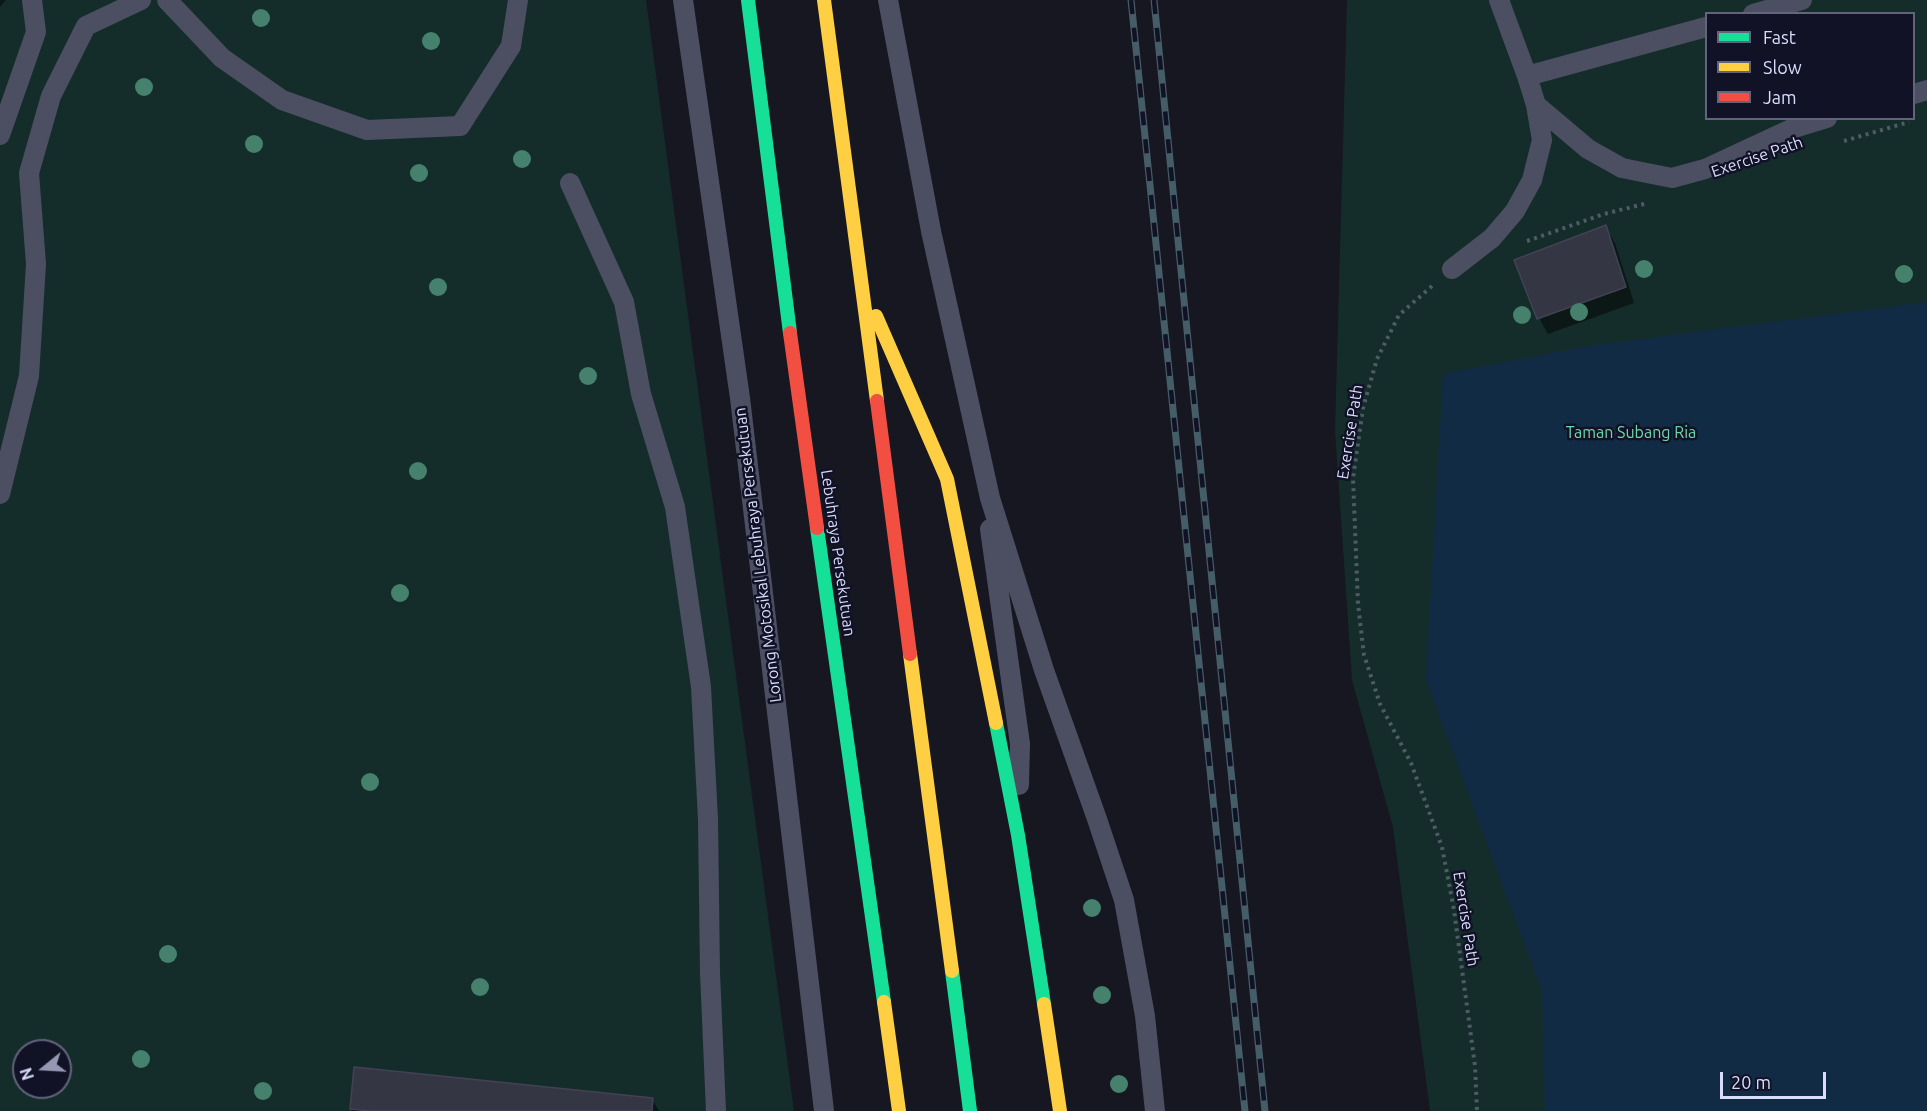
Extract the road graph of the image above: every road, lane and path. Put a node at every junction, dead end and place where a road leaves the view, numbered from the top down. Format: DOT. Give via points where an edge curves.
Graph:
graph roads {
  1 [pos="32,0"];
  2 [pos="141,0"];
  3 [pos="167,0"];
  4 [pos="518,0"];
  5 [pos="683,0"];
  6 [pos="748,0"];
  7 [pos="824,0"];
  8 [pos="888,0"];
  9 [pos="1499,0"];
  10 [pos="1802,0"];
  11 [pos="1761,12"];
  12 [pos="1705,28"];
  13 [pos="1527,76"];
  14 [pos="1536,105"];
  15 [pos="1918,119"];
  16 [pos="1820,120"];
  17 [pos="1915,120"];
  18 [pos="1915,120"];
  19 [pos="0,135"];
  20 [pos="1833,144"];
  21 [pos="570,183"];
  22 [pos="1653,202"];
  23 [pos="1516,245"];
  24 [pos="1452,269"];
  25 [pos="861,282"];
  26 [pos="977,440"];
  27 [pos="0,494"];
  28 [pos="1018,835"];
  29 [pos="717,1111"];
  30 [pos="824,1111"];
  31 [pos="899,1111"];
  32 [pos="970,1111"];
  33 [pos="1060,1111"];
  34 [pos="1155,1111"];
  35 [pos="1476,1111"];
  1 -- 19 [label="lane" via="36,32"];
  2 -- 27 [label="lane" via="86,26 51,96 29,173 36,264 29,376"];
  3 -- 4 [label="lane" via="222,58 282,100 367,130 460,126 511,46"];
  5 -- 30 [label="lane, Lorong Motosikal Lebuhraya Persekutuan" via="740,398"];
  6 -- 31 [label="highway, Lebuhraya Persekutuan" via="785,297"];
  7 -- 25 [label="highway"];
  8 -- 26 [label="lane" via="931,231"];
  9 -- 13 [label="lane"];
  10 -- 11 [label="lane"];
  12 -- 13 [label="lane"];
  13 -- 14 [label="lane"];
  14 -- 16 [label="lane" via="1588,149 1622,168 1672,178 1705,169 1791,129"];
  14 -- 24 [label="lane" via="1542,140 1532,180 1515,211 1492,238"];
  15 -- 17 [label="path"];
  18 -- 20 [label="path"];
  21 -- 29 [label="lane" via="624,302 641,394 675,507 701,687"];
  22 -- 23 [label="path" via="1604,214"];
  24 -- 35 [label="path, Exercise Path" via="1399,315 1377,359 1363,408 1353,478 1358,604 1365,655 1380,704 1411,763 1442,847 1473,1054"];
  25 -- 28 [label="highway" via="948,479"];
  25 -- 32 [label="highway"];
  26 -- 28 [label="lane" via="1020,744"];
  26 -- 34 [label="lane" via="990,498 1044,670 1124,900 1145,1016"];
  28 -- 33 [label="highway"];
}
